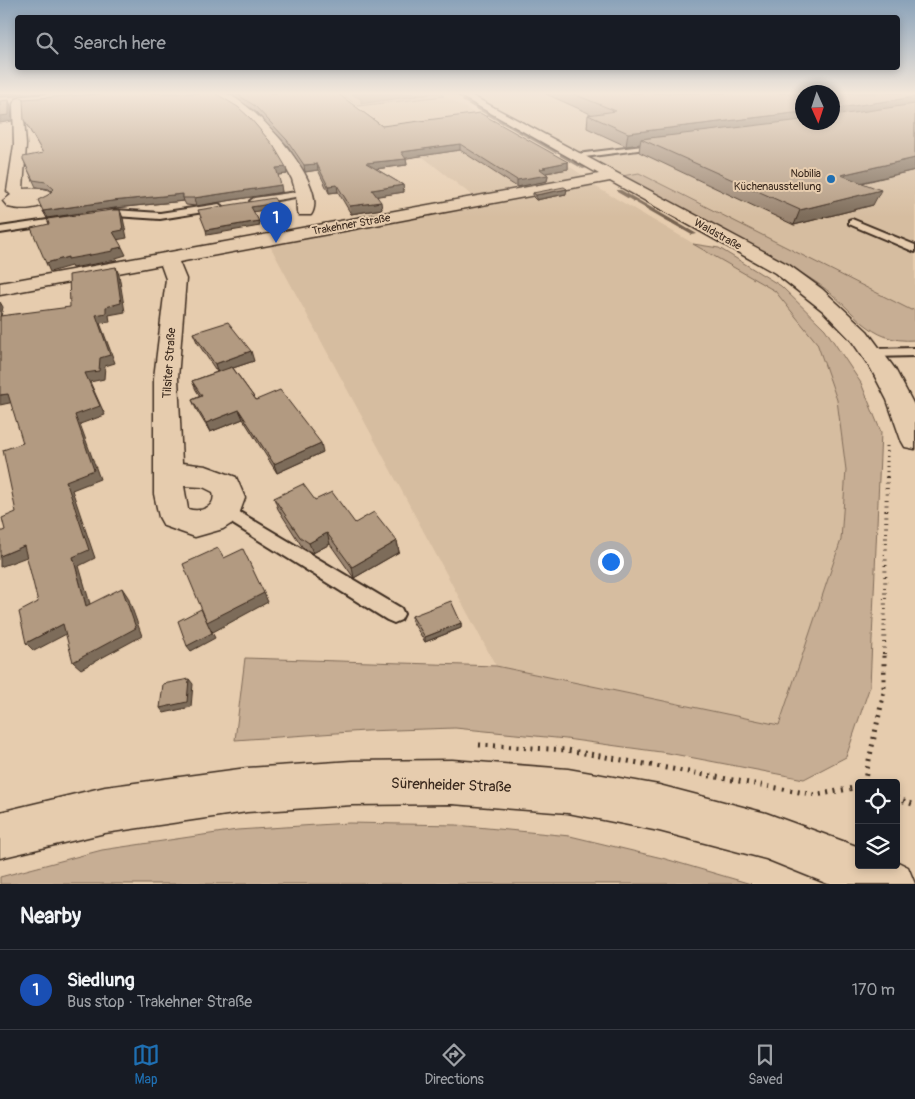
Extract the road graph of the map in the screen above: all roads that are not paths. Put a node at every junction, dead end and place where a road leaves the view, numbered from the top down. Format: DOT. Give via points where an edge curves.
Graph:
graph roads {
  1 [pos="19,134"];
  2 [pos="271,134"];
  3 [pos="536,134"];
  4 [pos="667,145"];
  5 [pos="576,156"];
  6 [pos="614,176"];
  7 [pos="304,193"];
  8 [pos="21,195"];
  9 [pos="246,202"];
  10 [pos="227,206"];
  11 [pos="305,212"];
  12 [pos="96,216"];
  13 [pos="77,219"];
  14 [pos="852,222"];
  15 [pos="331,228"];
  16 [pos="0,230"];
  17 [pos="270,239"];
  18 [pos="915,249"];
  19 [pos="168,258"];
  20 [pos="0,288"];
  21 [pos="915,352"];
  22 [pos="874,354"];
  23 [pos="915,440"];
  24 [pos="168,469"];
  25 [pos="226,511"];
  26 [pos="394,614"];
  27 [pos="0,835"];
  28 [pos="892,884"];
  1 -- 8 [label="street" via="15,191"];
  2 -- 7 [label="street" via="287,154"];
  3 -- 5 [label="street, Waldstraße"];
  4 -- 5 [label="lane"];
  5 -- 6 [label="street, Waldstraße"];
  6 -- 15 [label="street, Trakehner Straße"];
  6 -- 22 [label="street, Waldstraße" via="782,269 835,310"];
  7 -- 9 [label="lane"];
  7 -- 11 [label="street"];
  10 -- 12 [label="lane" via="160,216 115,213"];
  11 -- 15 [label="street"];
  11 -- 17 [label="street" via="271,234"];
  13 -- 16 [label="lane"];
  14 -- 18 [label="lane"];
  15 -- 17 [label="street, Trakehner Straße"];
  17 -- 19 [label="street, Trakehner Straße"];
  19 -- 20 [label="street, Trakehner Straße"];
  19 -- 24 [label="street, Tilsiter Straße" via="176,279 166,378"];
  21 -- 22 [label="lane"];
  22 -- 23 [label="street, Waldstraße" via="893,386"];
  24 -- 25 [label="street" via="184,475 206,477 226,486 230,498"];
  24 -- 25 [label="street, Tilsiter Straße" via="169,494 175,517 195,524 212,520"];
  25 -- 26 [label="lane"];
  27 -- 28 [label="street, Sürenheider Straße" via="105,810 247,790 352,783 452,782 568,791 659,808 766,836"];
}
